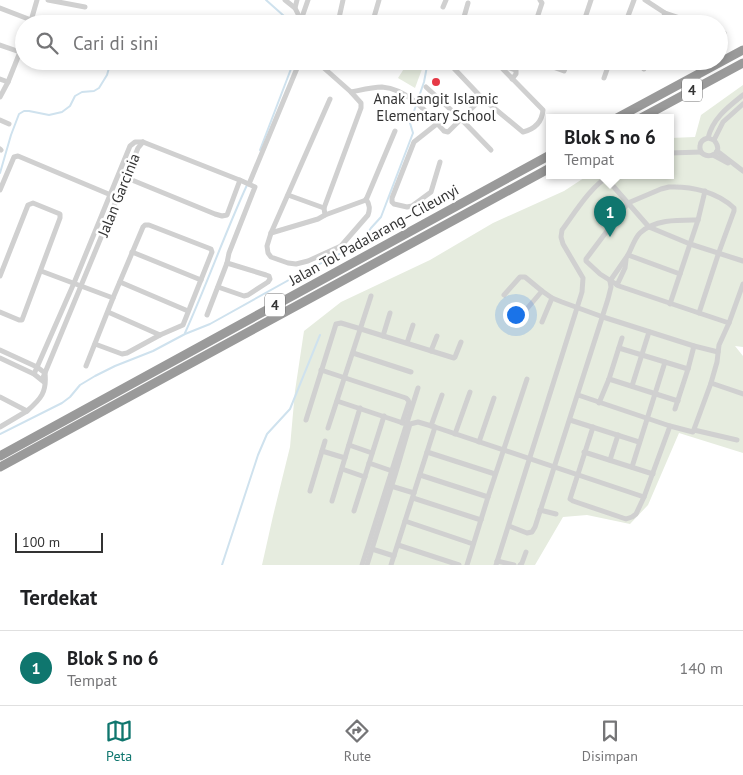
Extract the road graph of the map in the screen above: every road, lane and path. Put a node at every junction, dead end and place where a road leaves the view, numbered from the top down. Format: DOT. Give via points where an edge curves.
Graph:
graph roads {
  1 [pos="37,0"];
  2 [pos="48,0"];
  3 [pos="285,0"];
  4 [pos="297,0"];
  5 [pos="308,0"];
  6 [pos="343,0"];
  7 [pos="379,0"];
  8 [pos="446,0"];
  9 [pos="540,0"];
  10 [pos="591,0"];
  11 [pos="634,0"];
  12 [pos="645,0"];
  13 [pos="468,3"];
  14 [pos="86,7"];
  15 [pos="444,7"];
  16 [pos="0,8"];
  17 [pos="294,8"];
  18 [pos="665,13"];
  19 [pos="16,15"];
  20 [pos="33,15"];
  21 [pos="298,15"];
  22 [pos="304,15"];
  23 [pos="339,15"];
  24 [pos="375,15"];
  25 [pos="465,15"];
  26 [pos="538,15"];
  27 [pos="586,15"];
  28 [pos="628,15"];
  29 [pos="671,15"];
  30 [pos="0,45"];
  31 [pos="15,50"];
  32 [pos="743,50"];
  33 [pos="728,58"];
  34 [pos="743,62"];
  35 [pos="15,64"];
  36 [pos="296,70"];
  37 [pos="326,70"];
  38 [pos="456,70"];
  39 [pos="504,70"];
  40 [pos="516,70"];
  41 [pos="607,70"];
  42 [pos="706,70"];
  43 [pos="604,78"];
  44 [pos="0,79"];
  45 [pos="512,79"];
  46 [pos="8,82"];
  47 [pos="426,87"];
  48 [pos="351,92"];
  49 [pos="743,95"];
  50 [pos="0,97"];
  51 [pos="482,98"];
  52 [pos="330,99"];
  53 [pos="743,104"];
  54 [pos="624,114"];
  55 [pos="648,114"];
  56 [pos="461,119"];
  57 [pos="0,120"];
  58 [pos="438,123"];
  59 [pos="9,124"];
  60 [pos="395,131"];
  61 [pos="711,139"];
  62 [pos="143,142"];
  63 [pos="701,149"];
  64 [pos="490,150"];
  65 [pos="674,152"];
  66 [pos="715,153"];
  67 [pos="546,157"];
  68 [pos="440,162"];
  69 [pos="546,170"];
  70 [pos="742,170"];
  71 [pos="126,178"];
  72 [pos="605,179"];
  73 [pos="610,179"];
  74 [pos="241,181"];
  75 [pos="248,184"];
  76 [pos="0,190"];
  77 [pos="705,191"];
  78 [pos="110,195"];
  79 [pos="288,195"];
  80 [pos="118,198"];
  81 [pos="366,199"];
  82 [pos="628,203"];
  83 [pos="324,208"];
  84 [pos="324,216"];
  85 [pos="698,220"];
  86 [pos="649,227"];
  87 [pos="271,233"];
  88 [pos="690,244"];
  89 [pos="132,252"];
  90 [pos="719,252"];
  91 [pos="627,257"];
  92 [pos="743,261"];
  93 [pos="227,262"];
  94 [pos="41,271"];
  95 [pos="680,274"];
  96 [pos="0,276"];
  97 [pos="201,280"];
  98 [pos="610,281"];
  99 [pos="120,282"];
  100 [pos="74,283"];
  101 [pos="743,284"];
  102 [pos="618,285"];
  103 [pos="81,286"];
  104 [pos="218,287"];
  105 [pos="542,291"];
  106 [pos="504,295"];
  107 [pos="371,296"];
  108 [pos="113,298"];
  109 [pos="552,298"];
  110 [pos="670,304"];
  111 [pos="578,308"];
  112 [pos="188,311"];
  113 [pos="525,311"];
  114 [pos="0,312"];
  115 [pos="108,312"];
  116 [pos="390,313"];
  117 [pos="699,313"];
  118 [pos="207,315"];
  119 [pos="603,317"];
  120 [pos="542,322"];
  121 [pos="728,323"];
  122 [pos="413,325"];
  123 [pos="361,328"];
  124 [pos="649,332"];
  125 [pos="160,335"];
  126 [pos="383,336"];
  127 [pos="437,336"];
  128 [pos="622,338"];
  129 [pos="461,342"];
  130 [pos="407,343"];
  131 [pos="95,344"];
  132 [pos="694,346"];
  133 [pos="619,348"];
  134 [pos="0,350"];
  135 [pos="432,351"];
  136 [pos="718,352"];
  137 [pos="353,353"];
  138 [pos="641,355"];
  139 [pos="0,358"];
  140 [pos="665,362"];
  141 [pos="86,366"];
  142 [pos="37,367"];
  143 [pos="688,369"];
  144 [pos="321,370"];
  145 [pos="411,372"];
  146 [pos="45,373"];
  147 [pos="34,374"];
  148 [pos="345,377"];
  149 [pos="527,379"];
  150 [pos="609,379"];
  151 [pos="44,382"];
  152 [pos="711,383"];
  153 [pos="632,386"];
  154 [pos="418,388"];
  155 [pos="470,392"];
  156 [pos="655,394"];
  157 [pos="743,394"];
  158 [pos="442,396"];
  159 [pos="578,396"];
  160 [pos="0,397"];
  161 [pos="494,398"];
  162 [pos="337,401"];
  163 [pos="678,401"];
  164 [pos="599,402"];
  165 [pos="360,408"];
  166 [pos="675,409"];
  167 [pos="27,411"];
  168 [pos="384,416"];
  169 [pos="647,418"];
  170 [pos="306,420"];
  171 [pos="570,420"];
  172 [pos="406,424"];
  173 [pos="670,426"];
  174 [pos="0,427"];
  175 [pos="433,427"];
  176 [pos="593,427"];
  177 [pos="328,428"];
  178 [pos="694,430"];
  179 [pos="455,434"];
  180 [pos="618,434"];
  181 [pos="737,440"];
  182 [pos="325,441"];
  183 [pos="479,442"];
  184 [pos="639,442"];
  185 [pos="349,445"];
  186 [pos="503,450"];
  187 [pos="322,451"];
  188 [pos="427,452"];
  189 [pos="584,452"];
  190 [pos="372,453"];
  191 [pos="0,456"];
  192 [pos="345,458"];
  193 [pos="530,459"];
  194 [pos="610,460"];
  195 [pos="369,463"];
  196 [pos="632,467"];
  197 [pos="0,468"];
  198 [pos="342,468"];
  199 [pos="554,468"];
  200 [pos="394,471"];
  201 [pos="495,474"];
  202 [pos="653,474"];
  203 [pos="420,475"];
  204 [pos="577,475"];
  205 [pos="365,477"];
  206 [pos="389,486"];
  207 [pos="310,491"];
  208 [pos="414,495"];
  209 [pos="488,497"];
  210 [pos="644,498"];
  211 [pos="332,500"];
  212 [pos="540,510"];
  213 [pos="354,511"];
  214 [pos="556,514"];
  215 [pos="481,520"];
  216 [pos="405,521"];
  217 [pos="509,526"];
  218 [pos="473,544"];
  219 [pos="398,545"];
  220 [pos="372,549"];
  221 [pos="526,552"];
  222 [pos="394,556"];
  223 [pos="497,563"];
  224 [pos="362,565"];
  225 [pos="367,565"];
  226 [pos="391,565"];
  227 [pos="459,565"];
  228 [pos="467,565"];
  229 [pos="514,565"];
  230 [pos="520,565"];
  1 -- 20 [label="street"];
  2 -- 14 [label="street"];
  3 -- 17 [label="street"];
  4 -- 17 [label="street"];
  5 -- 22 [label="street"];
  6 -- 23 [label="street"];
  7 -- 24 [label="street"];
  8 -- 15 [label="street"];
  9 -- 26 [label="street"];
  10 -- 27 [label="street"];
  11 -- 28 [label="street"];
  12 -- 18 [label="street"];
  13 -- 25 [label="street"];
  16 -- 19 [label="street"];
  17 -- 21 [label="street"];
  18 -- 29 [label="street"];
  30 -- 31 [label="street"];
  32 -- 33 [label="highway, 4"];
  34 -- 55 [label="highway, 4"];
  35 -- 46 [label="street"];
  36 -- 75 [label="street"];
  37 -- 48 [label="street"];
  38 -- 51 [label="street"];
  39 -- 45 [label="street"];
  40 -- 45 [label="street"];
  41 -- 43 [label="street"];
  42 -- 54 [label="highway, 4"];
  44 -- 46 [label="street"];
  45 -- 51 [label="street" via="544,110 538,124 526,132"];
  46 -- 50 [label="street"];
  47 -- 56 [label="street"];
  48 -- 58 [label="street" via="376,87 398,90"];
  48 -- 83 [label="street" via="361,103 361,108"];
  49 -- 61 [label="street" via="721,113 710,129"];
  51 -- 56 [label="street"];
  52 -- 79 [label="street"];
  53 -- 61 [label="street" via="723,122"];
  56 -- 58 [label="street" via="450,132"];
  56 -- 64 [label="street"];
  57 -- 59 [label="street"];
  58 -- 68 [label="street" via="414,142 392,202 412,206 431,192"];
  60 -- 81 [label="street"];
  61 -- 63 [label="street" via="702,140"];
  61 -- 66 [label="street" via="718,145"];
  62 -- 71 [label="street, Jalan Garcinia"];
  62 -- 74 [label="street"];
  62 -- 78 [label="street, Jalan Garcinia" via="130,146"];
  63 -- 65 [label="street"];
  63 -- 66 [label="street" via="707,156"];
  66 -- 70 [label="street"];
  67 -- 191 [label="highway, Jalan Tol Padalarang–Cileunyi / 4"];
  69 -- 197 [label="highway, Jalan Tol Padalarang–Cileunyi / 4"];
  71 -- 74 [label="street" via="222,216 227,215"];
  71 -- 80 [label="street, Jalan Garcinia"];
  72 -- 111 [label="street" via="594,188 562,230 563,244 583,278"];
  73 -- 82 [label="street"];
  74 -- 75 [label="street"];
  75 -- 93 [label="street" via="255,188"];
  76 -- 78 [label="street" via="14,157 18,156"];
  77 -- 82 [label="street" via="669,187"];
  77 -- 85 [label="street"];
  77 -- 90 [label="street" via="734,208"];
  78 -- 80 [label="street"];
  78 -- 100 [label="street, Jalan Garcinia"];
  79 -- 83 [label="street"];
  79 -- 87 [label="street"];
  80 -- 103 [label="street, Jalan Garcinia"];
  81 -- 84 [label="street"];
  81 -- 87 [label="street" via="370,208 368,215 344,243 308,260 292,264 271,256 267,250"];
  82 -- 86 [label="street"];
  82 -- 98 [label="street" via="586,259"];
  83 -- 84 [label="street"];
  84 -- 87 [label="street"];
  85 -- 86 [label="street" via="671,220"];
  85 -- 88 [label="street"];
  86 -- 88 [label="street"];
  86 -- 91 [label="street" via="639,234"];
  88 -- 90 [label="street"];
  88 -- 95 [label="street"];
  89 -- 97 [label="street"];
  89 -- 97 [label="street" via="145,225 210,248"];
  89 -- 99 [label="street"];
  90 -- 92 [label="street"];
  90 -- 117 [label="street"];
  91 -- 95 [label="street"];
  91 -- 98 [label="street"];
  91 -- 102 [label="street"];
  93 -- 104 [label="street"];
  93 -- 104 [label="street" via="270,279 248,295"];
  94 -- 96 [label="street" via="60,214 32,203 28,204"];
  94 -- 100 [label="street"];
  94 -- 114 [label="street" via="22,320"];
  95 -- 110 [label="street"];
  97 -- 112 [label="street"];
  98 -- 102 [label="street"];
  98 -- 119 [label="street"];
  99 -- 108 [label="street"];
  99 -- 112 [label="street"];
  100 -- 103 [label="street"];
  100 -- 142 [label="street, Jalan Garcinia"];
  101 -- 121 [label="street"];
  102 -- 110 [label="street"];
  103 -- 108 [label="street"];
  103 -- 146 [label="street, Jalan Garcinia"];
  104 -- 118 [label="street"];
  105 -- 106 [label="street" via="522,276"];
  105 -- 109 [label="street"];
  105 -- 113 [label="street"];
  107 -- 123 [label="street"];
  108 -- 115 [label="street"];
  109 -- 111 [label="street"];
  109 -- 120 [label="street"];
  110 -- 117 [label="street"];
  111 -- 119 [label="street"];
  111 -- 193 [label="street"];
  112 -- 125 [label="street" via="183,325"];
  115 -- 125 [label="street"];
  115 -- 131 [label="street"];
  116 -- 126 [label="street"];
  117 -- 121 [label="street"];
  119 -- 124 [label="street"];
  119 -- 159 [label="street"];
  121 -- 136 [label="street"];
  122 -- 130 [label="street"];
  123 -- 126 [label="street"];
  123 -- 137 [label="street"];
  123 -- 144 [label="street" via="336,324"];
  124 -- 132 [label="street"];
  124 -- 138 [label="street"];
  125 -- 131 [label="street" via="125,354"];
  126 -- 130 [label="street"];
  127 -- 135 [label="street"];
  128 -- 133 [label="street"];
  129 -- 135 [label="street" via="454,358"];
  130 -- 135 [label="street"];
  131 -- 141 [label="street"];
  132 -- 136 [label="street"];
  132 -- 143 [label="street"];
  133 -- 138 [label="street"];
  133 -- 150 [label="street"];
  134 -- 142 [label="street"];
  136 -- 152 [label="street"];
  137 -- 145 [label="street"];
  137 -- 148 [label="street"];
  138 -- 140 [label="street"];
  138 -- 153 [label="street"];
  139 -- 147 [label="street"];
  140 -- 143 [label="street"];
  140 -- 156 [label="street"];
  142 -- 146 [label="street"];
  142 -- 147 [label="street, Jalan Garcinia"];
  143 -- 163 [label="street"];
  144 -- 148 [label="street"];
  144 -- 170 [label="street"];
  146 -- 151 [label="street, Jalan Garcinia"];
  147 -- 151 [label="street"];
  148 -- 162 [label="street"];
  148 -- 172 [label="street" via="408,400"];
  149 -- 186 [label="street"];
  150 -- 153 [label="street"];
  150 -- 164 [label="street"];
  151 -- 167 [label="street, Jalan Garcinia" via="45,390"];
  152 -- 157 [label="street"];
  152 -- 178 [label="street"];
  153 -- 156 [label="street"];
  154 -- 172 [label="street"];
  155 -- 179 [label="street"];
  156 -- 163 [label="street"];
  156 -- 169 [label="street"];
  158 -- 175 [label="street"];
  159 -- 164 [label="street"];
  159 -- 171 [label="street"];
  160 -- 167 [label="street"];
  161 -- 183 [label="street"];
  162 -- 165 [label="street"];
  162 -- 177 [label="street"];
  163 -- 166 [label="street"];
  164 -- 169 [label="street"];
  165 -- 168 [label="street"];
  165 -- 185 [label="street"];
  167 -- 174 [label="street, Jalan Garcinia"];
  168 -- 172 [label="street"];
  168 -- 190 [label="street"];
  169 -- 173 [label="street"];
  169 -- 184 [label="street"];
  171 -- 176 [label="street"];
  171 -- 199 [label="street"];
  172 -- 175 [label="street" via="418,422"];
  172 -- 200 [label="street"];
  173 -- 178 [label="street"];
  173 -- 202 [label="street"];
  175 -- 179 [label="street"];
  175 -- 188 [label="street"];
  176 -- 180 [label="street"];
  176 -- 189 [label="street"];
  178 -- 181 [label="street"];
  179 -- 183 [label="street"];
  180 -- 184 [label="street"];
  180 -- 194 [label="street"];
  182 -- 187 [label="street"];
  183 -- 186 [label="street"];
  184 -- 196 [label="street"];
  185 -- 190 [label="street"];
  185 -- 192 [label="street"];
  186 -- 193 [label="street"];
  186 -- 201 [label="street"];
  187 -- 192 [label="street"];
  187 -- 207 [label="street"];
  188 -- 201 [label="street"];
  188 -- 203 [label="street"];
  189 -- 194 [label="street"];
  189 -- 204 [label="street"];
  190 -- 195 [label="street"];
  192 -- 198 [label="street"];
  193 -- 199 [label="street"];
  193 -- 217 [label="street"];
  194 -- 196 [label="street"];
  195 -- 200 [label="street"];
  195 -- 205 [label="street"];
  196 -- 202 [label="street"];
  198 -- 205 [label="street"];
  198 -- 211 [label="street"];
  199 -- 204 [label="street"];
  199 -- 212 [label="street"];
  200 -- 206 [label="street"];
  201 -- 209 [label="street"];
  202 -- 210 [label="street"];
  203 -- 208 [label="street"];
  203 -- 209 [label="street"];
  204 -- 210 [label="street"];
  204 -- 210 [label="street" via="570,499 582,504 626,519 636,514"];
  205 -- 213 [label="street"];
  206 -- 208 [label="street"];
  206 -- 220 [label="street"];
  206 -- 224 [label="street"];
  208 -- 215 [label="street"];
  208 -- 216 [label="street"];
  209 -- 215 [label="street"];
  212 -- 214 [label="street"];
  212 -- 217 [label="street" via="532,532"];
  215 -- 218 [label="street"];
  216 -- 218 [label="street"];
  216 -- 219 [label="street"];
  217 -- 223 [label="street"];
  218 -- 228 [label="street"];
  219 -- 222 [label="street"];
  219 -- 227 [label="street"];
  220 -- 222 [label="street"];
  220 -- 225 [label="street"];
  221 -- 230 [label="street"];
  222 -- 226 [label="street"];
  223 -- 229 [label="street"];
}
